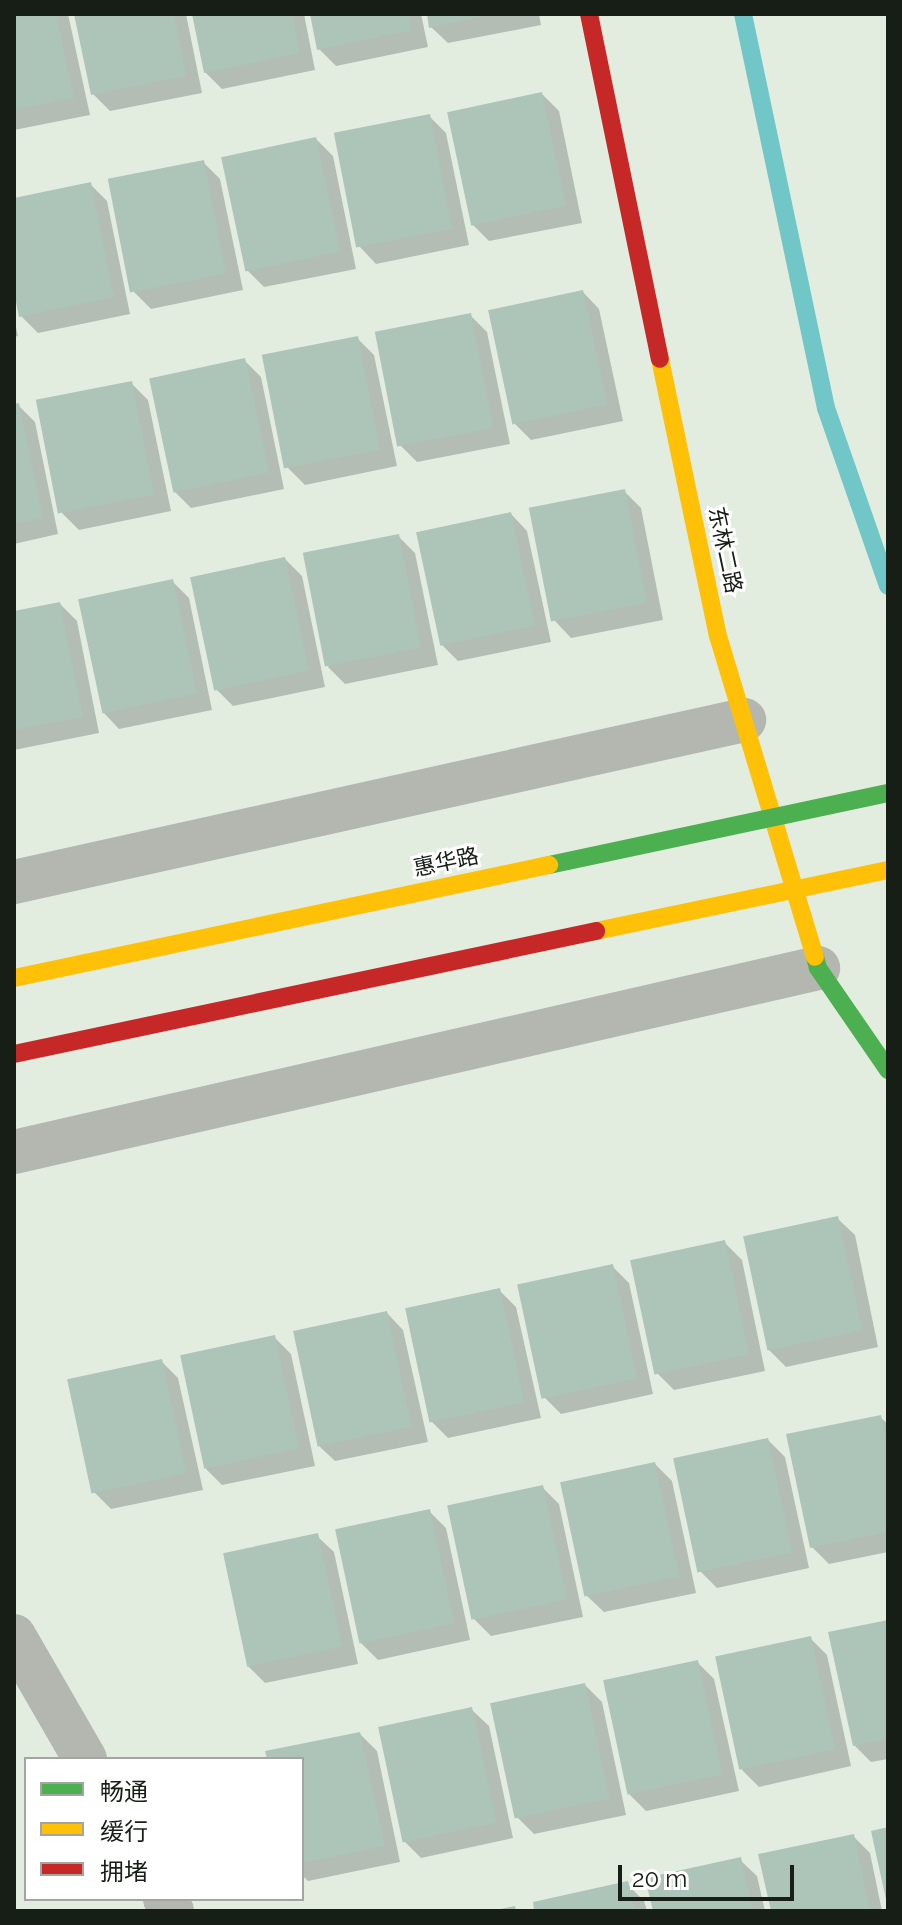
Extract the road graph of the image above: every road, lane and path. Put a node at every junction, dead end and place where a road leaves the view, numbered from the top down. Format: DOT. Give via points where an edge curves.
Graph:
graph roads {
  1 [pos="589,14"];
  2 [pos="744,720"];
  3 [pos="888,793"];
  4 [pos="888,870"];
  5 [pos="14,882"];
  6 [pos="818,968"];
  7 [pos="14,978"];
  8 [pos="14,1054"];
  9 [pos="888,1070"];
  10 [pos="14,1152"];
  11 [pos="14,1636"];
  12 [pos="84,1757"];
  1 -- 2 [label="main road, 东林二路" via="718,636"];
  2 -- 5 [label="street"];
  2 -- 6 [label="main road, 东林二路"];
  3 -- 7 [label="main road, 惠华路, bridge"];
  4 -- 8 [label="main road, bridge"];
  6 -- 9 [label="main road, 东林二路"];
  6 -- 10 [label="street"];
  11 -- 12 [label="street"];
}
